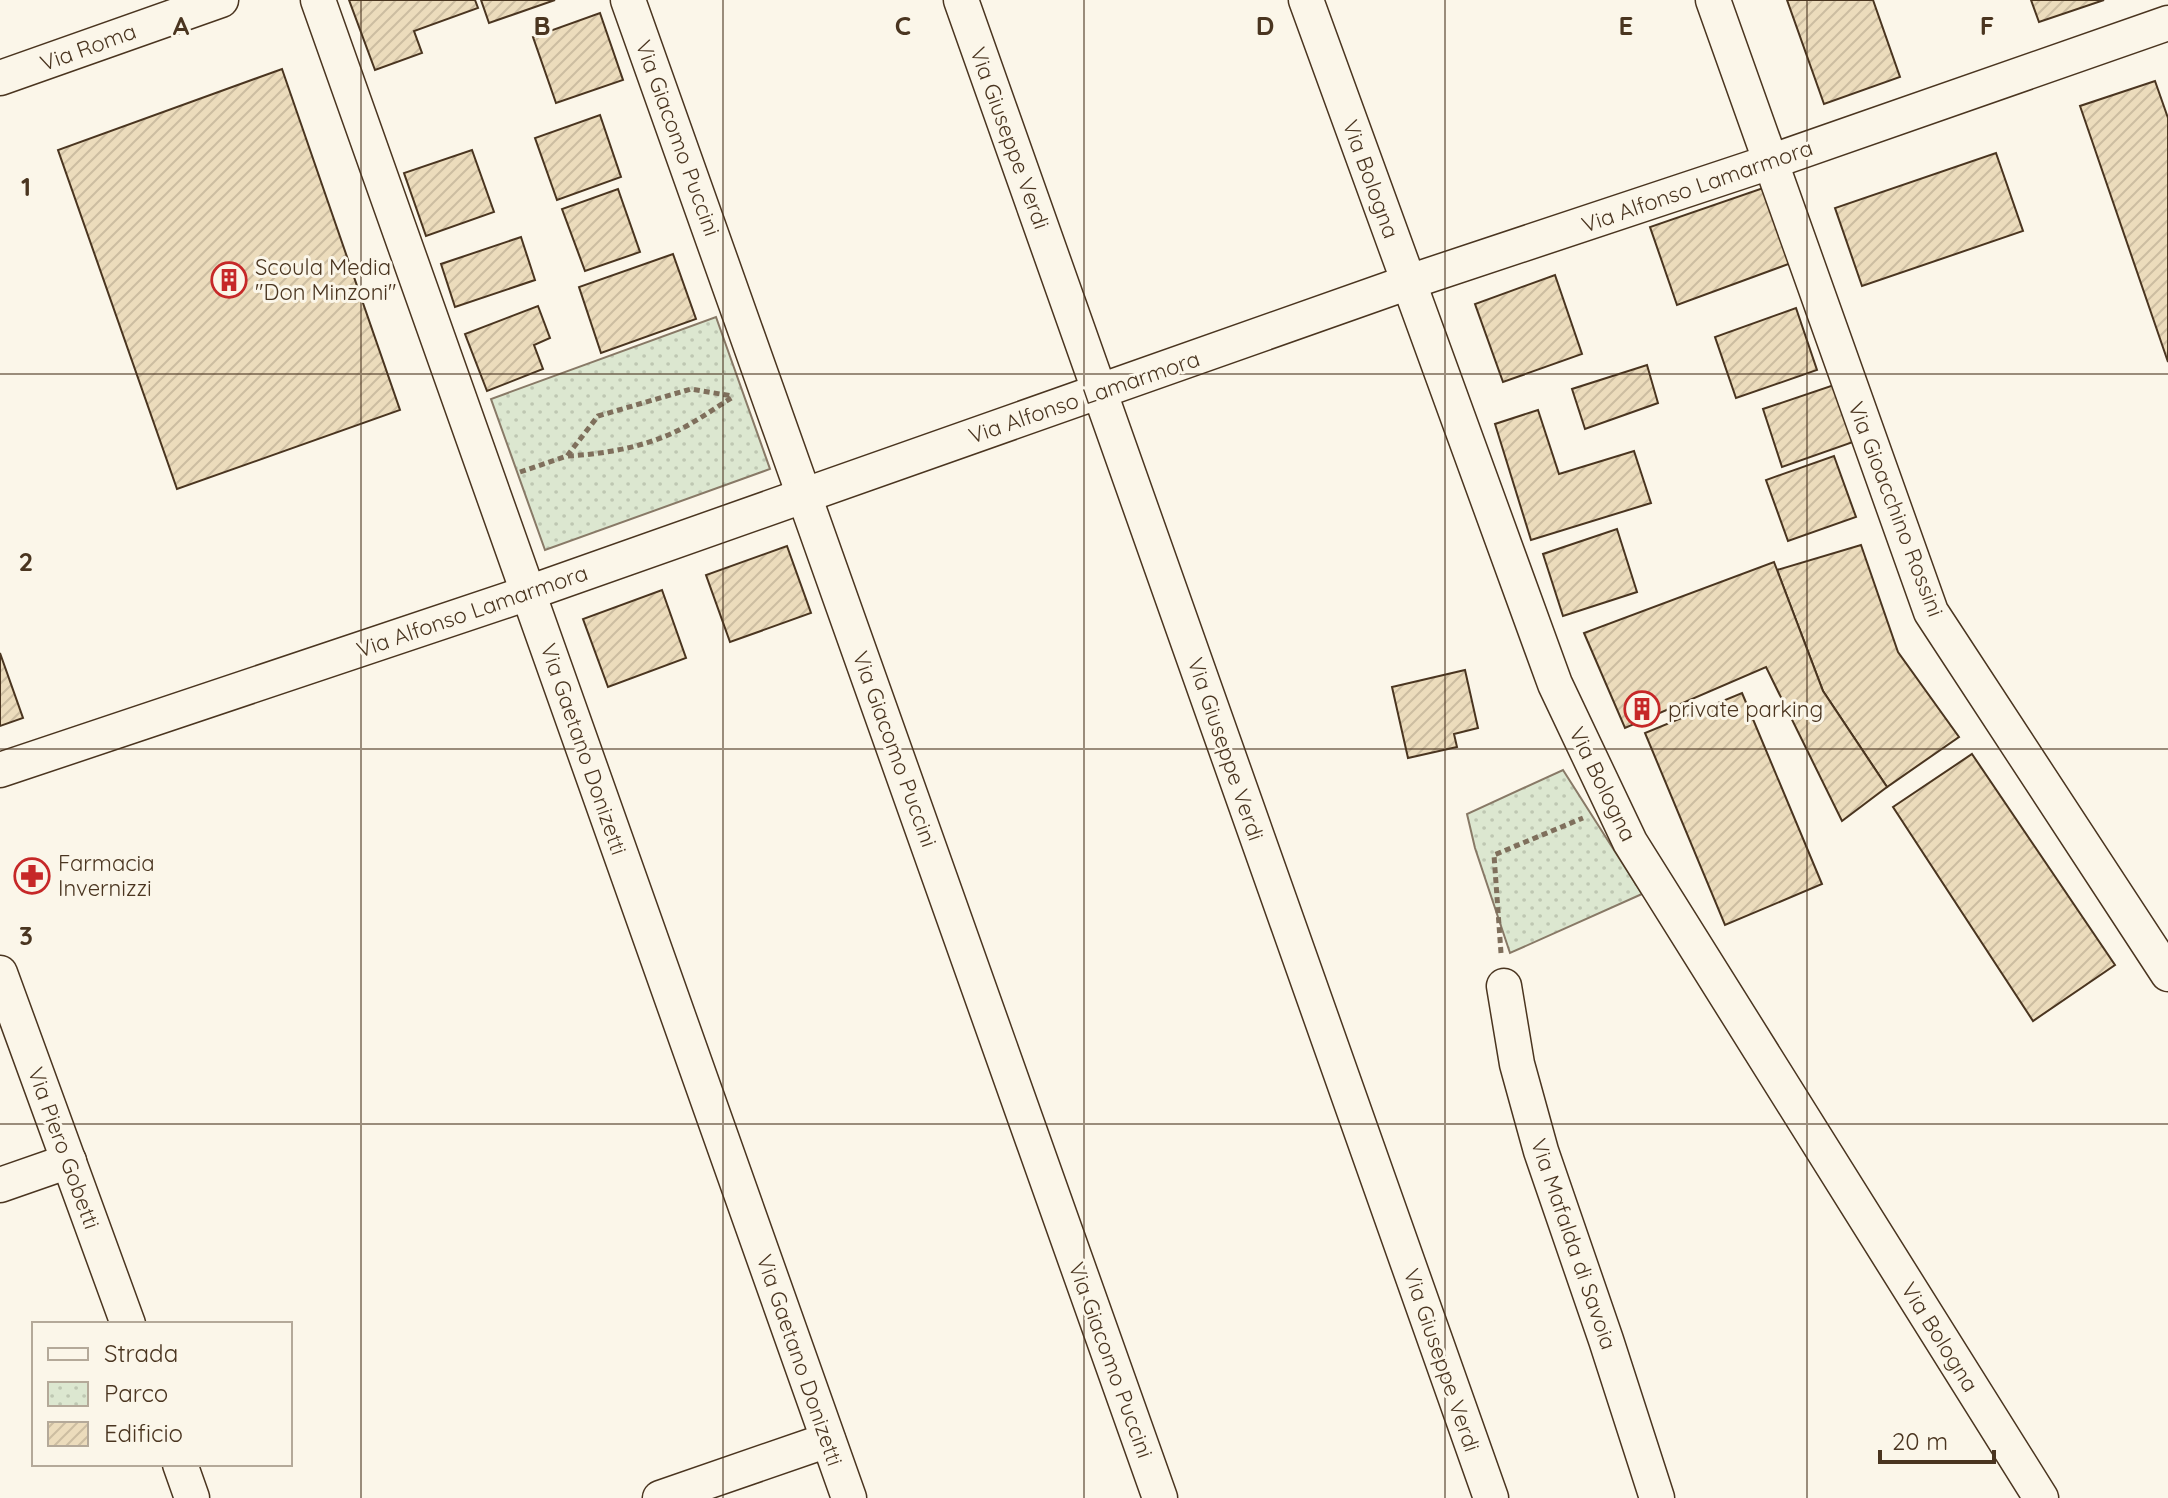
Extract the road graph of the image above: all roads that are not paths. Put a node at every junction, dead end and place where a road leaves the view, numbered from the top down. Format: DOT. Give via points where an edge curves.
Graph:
graph roads {
  1 [pos="221,0"];
  2 [pos="318,0"];
  3 [pos="628,0"];
  4 [pos="961,0"];
  5 [pos="1306,0"];
  6 [pos="1713,0"];
  7 [pos="2168,23"];
  8 [pos="0,78"];
  9 [pos="1770,162"];
  10 [pos="1409,282"];
  11 [pos="1100,391"];
  12 [pos="804,496"];
  13 [pos="528,593"];
  14 [pos="0,770"];
  15 [pos="0,973"];
  16 [pos="2168,974"];
  17 [pos="1504,986"];
  18 [pos="69,1161"];
  19 [pos="0,1185"];
  20 [pos="127,1322"];
  21 [pos="828,1440"];
  22 [pos="181,1466"];
  23 [pos="192,1498"];
  24 [pos="660,1498"];
  25 [pos="849,1498"];
  26 [pos="1160,1498"];
  27 [pos="1491,1498"];
  28 [pos="1657,1498"];
  29 [pos="2041,1498"];
  1 -- 8 [label="street, Via Roma"];
  2 -- 13 [label="street, Via Gaetano Donizetti"];
  3 -- 12 [label="street, Via Giacomo Puccini" via="749,390"];
  4 -- 11 [label="street, Via Giuseppe Verdi"];
  5 -- 10 [label="street, Via Bologna"];
  6 -- 9 [label="street, Via Gioacchino Rossini"];
  7 -- 9 [label="street, Via Alfonso Lamarmora"];
  9 -- 10 [label="street, Via Alfonso Lamarmora"];
  9 -- 16 [label="street, Via Gioacchino Rossini" via="1931,612"];
  10 -- 11 [label="street, Via Alfonso Lamarmora"];
  10 -- 29 [label="street, Via Bologna" via="1555,684 1630,842"];
  11 -- 12 [label="street, Via Alfonso Lamarmora"];
  11 -- 27 [label="street, Via Giuseppe Verdi"];
  12 -- 13 [label="street, Via Alfonso Lamarmora"];
  12 -- 26 [label="street, Via Giacomo Puccini"];
  13 -- 14 [label="street, Via Alfonso Lamarmora"];
  13 -- 21 [label="street, Via Gaetano Donizetti"];
  15 -- 18 [label="street, Via Piero Gobetti"];
  17 -- 28 [label="street, Via Mafalda di Savoia" via="1517,1064 1541,1151"];
  18 -- 19 [label="street"];
  18 -- 20 [label="street, Via Piero Gobetti"];
  21 -- 24 [label="street"];
  21 -- 25 [label="street, Via Gaetano Donizetti"];
  22 -- 23 [label="street"];
}
